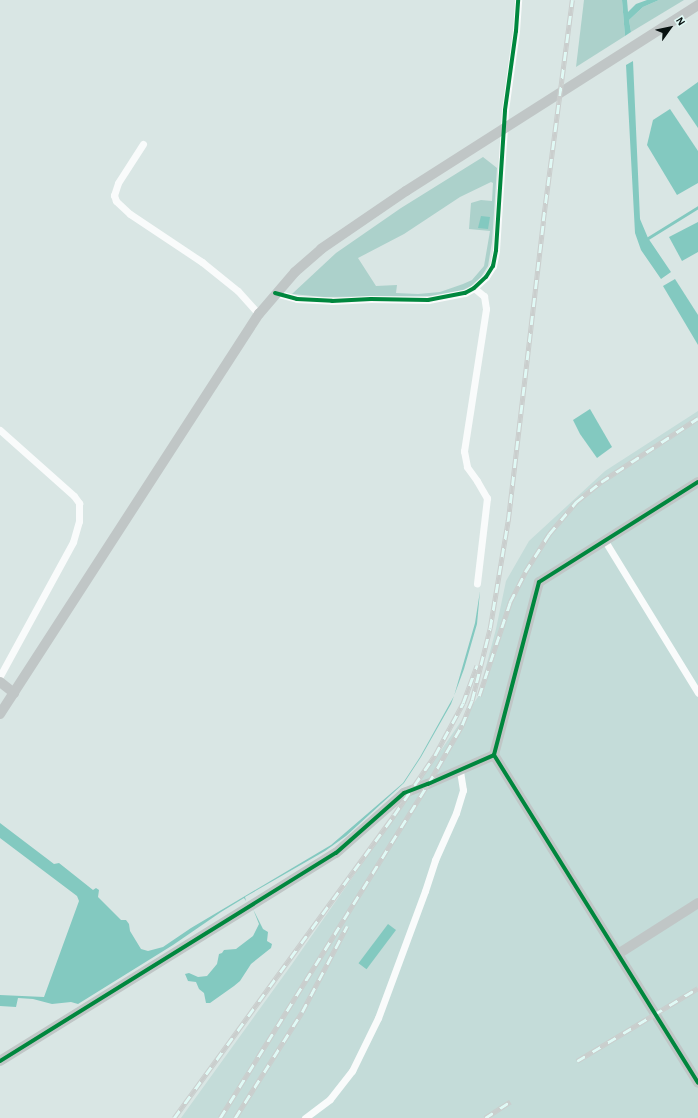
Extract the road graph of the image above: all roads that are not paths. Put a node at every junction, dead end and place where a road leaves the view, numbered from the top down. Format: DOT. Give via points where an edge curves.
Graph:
graph roads {
  1 [pos="518,0"];
  2 [pos="698,5"];
  3 [pos="143,144"];
  4 [pos="474,288"];
  5 [pos="275,293"];
  6 [pos="259,314"];
  7 [pos="0,430"];
  8 [pos="698,482"];
  9 [pos="605,541"];
  10 [pos="477,584"];
  11 [pos="0,676"];
  12 [pos="0,682"];
  13 [pos="14,693"];
  14 [pos="698,693"];
  15 [pos="0,714"];
  16 [pos="494,755"];
  17 [pos="460,770"];
  18 [pos="698,903"];
  19 [pos="618,954"];
  20 [pos="0,1061"];
  21 [pos="698,1083"];
  22 [pos="305,1118"];
  1 -- 4 [label="street" via="505,110 496,250 491,271"];
  2 -- 5 [label="street" via="481,143 321,249"];
  3 -- 6 [label="street" via="118,183 114,194 116,201 130,214 202,262 238,290"];
  4 -- 5 [label="street" via="460,294 428,300 332,301 297,299"];
  4 -- 10 [label="street" via="484,296 486,309 464,451 467,467 478,480 487,498"];
  5 -- 6 [label="street"];
  6 -- 13 [label="street"];
  7 -- 11 [label="street" via="74,496 79,503 80,512 73,542"];
  8 -- 9 [label="street"];
  9 -- 14 [label="street"];
  9 -- 16 [label="street" via="539,582"];
  12 -- 13 [label="street"];
  13 -- 15 [label="street"];
  16 -- 17 [label="street"];
  16 -- 19 [label="street"];
  17 -- 20 [label="street" via="404,793 336,852"];
  17 -- 22 [label="street" via="463,790 456,813 435,860 378,1018 352,1071 330,1099"];
  18 -- 19 [label="street"];
  19 -- 21 [label="street"];
}
